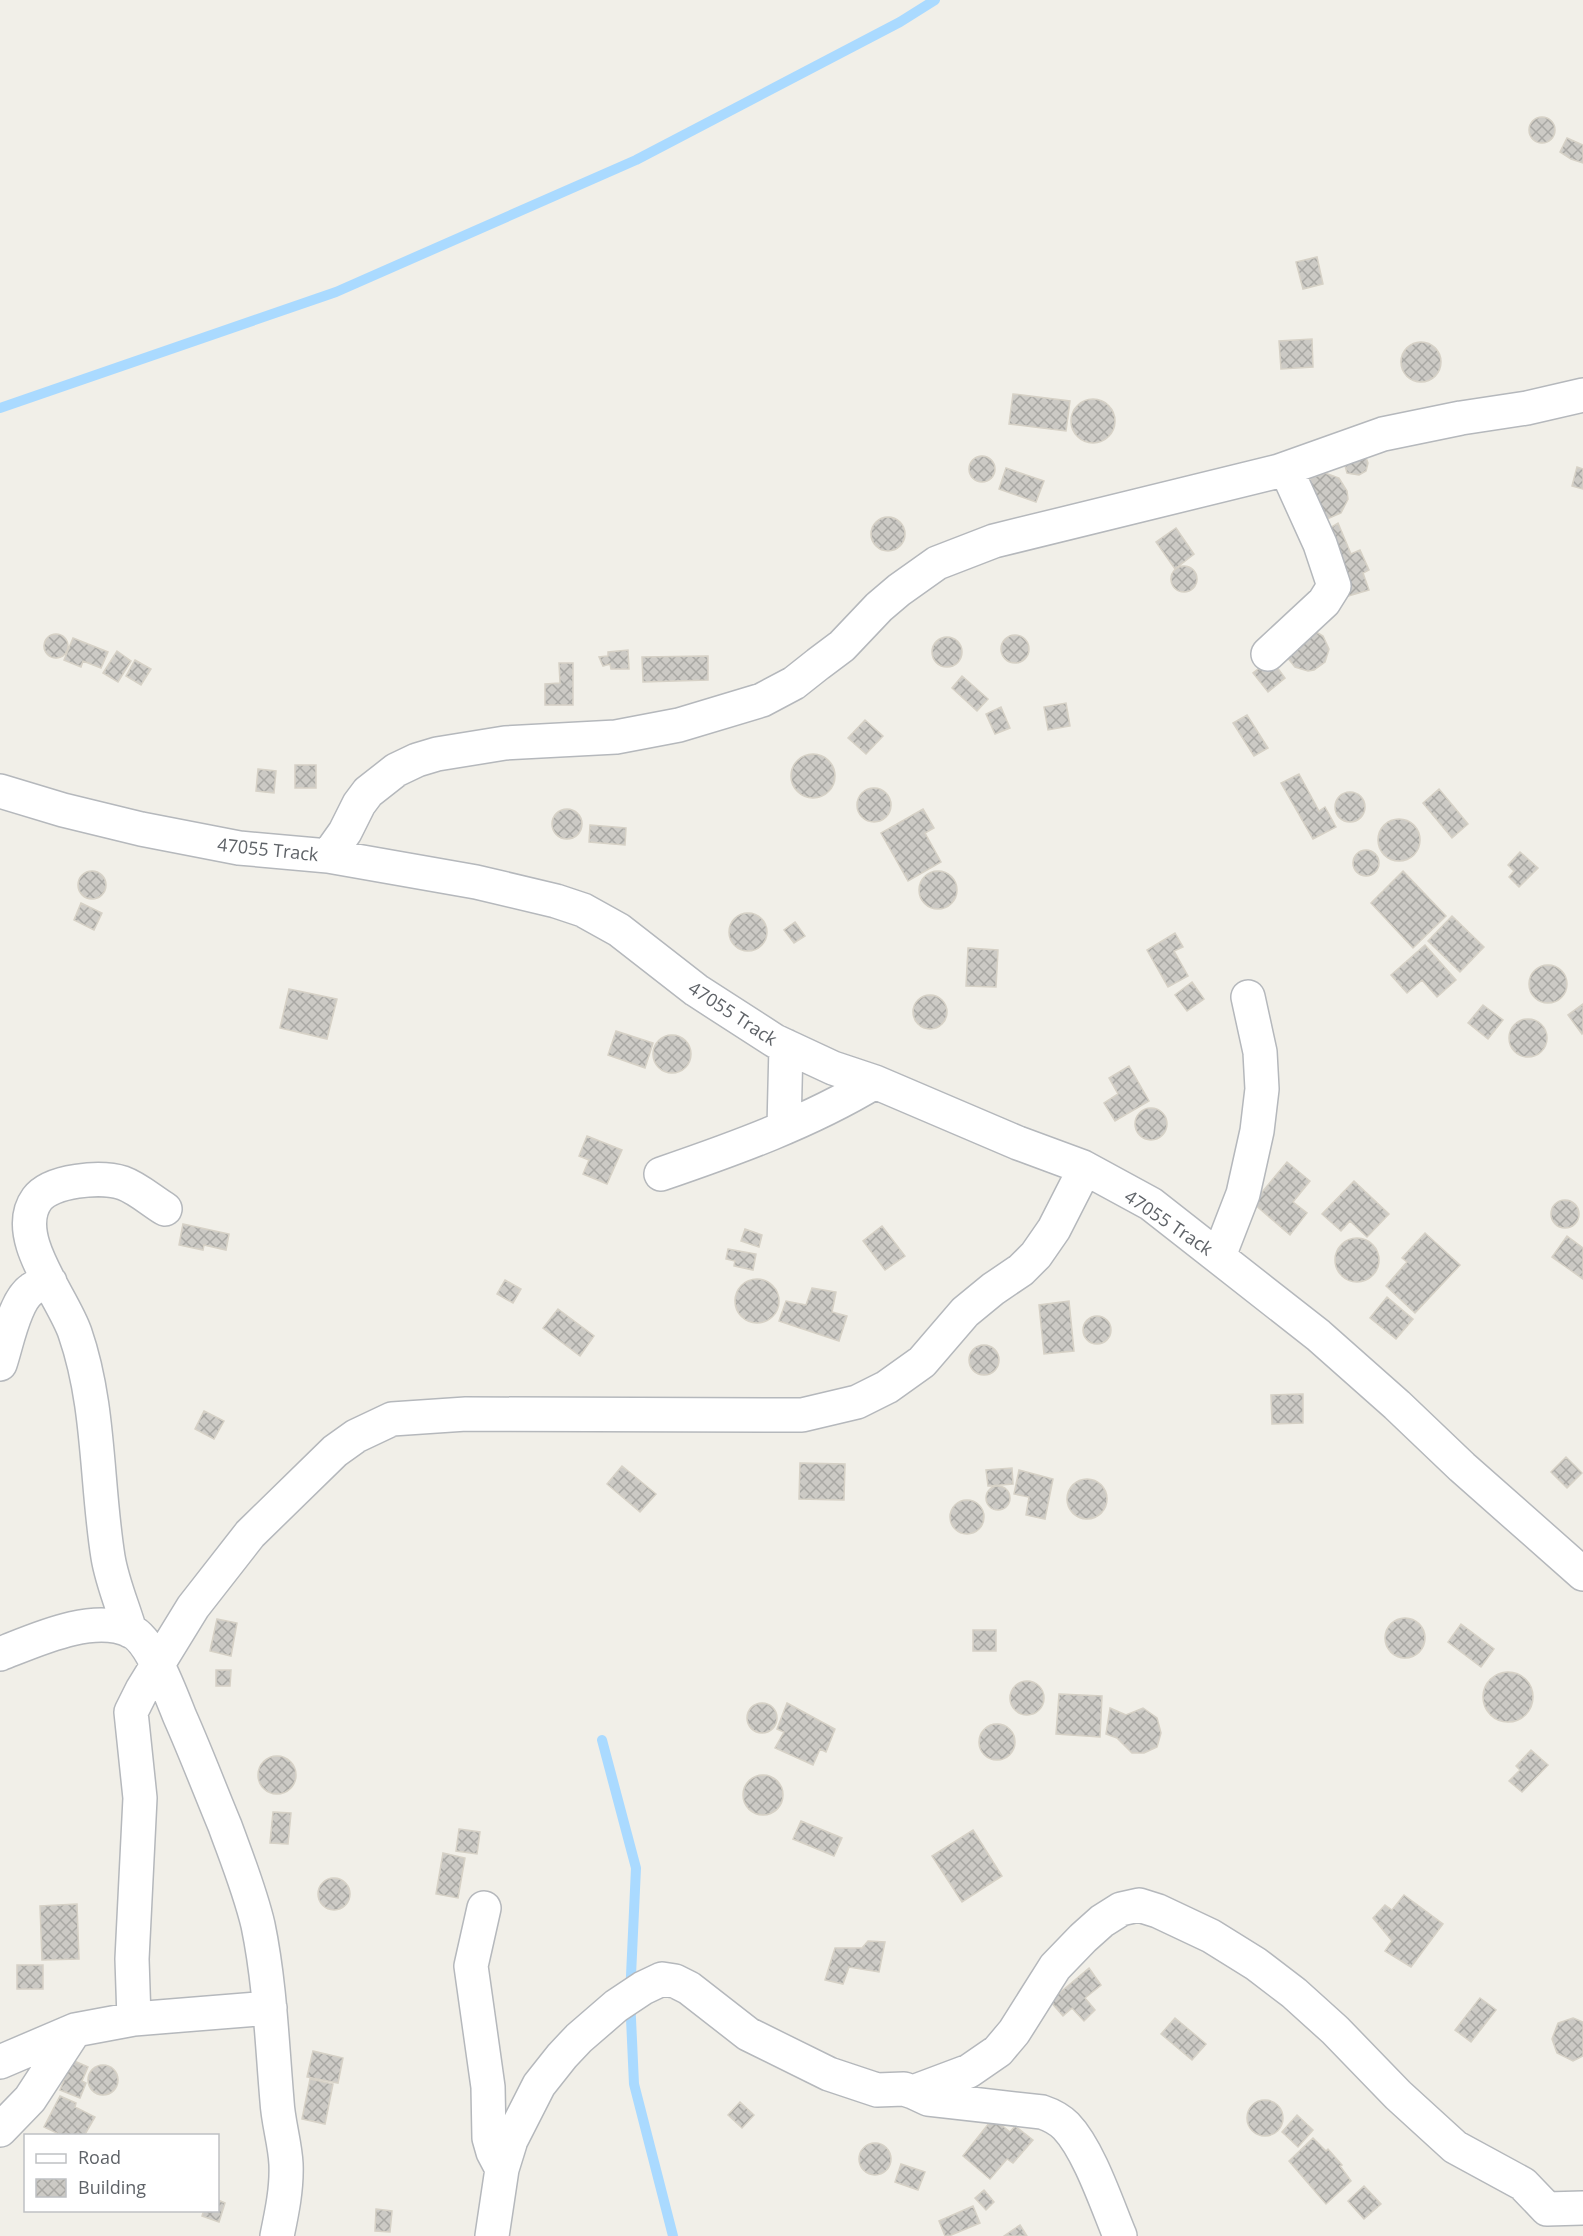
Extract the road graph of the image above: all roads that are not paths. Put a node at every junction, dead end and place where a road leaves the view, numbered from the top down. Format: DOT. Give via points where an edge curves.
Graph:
graph roads {
  1 [pos="1583,395"];
  2 [pos="1286,469"];
  3 [pos="1268,654"];
  4 [pos="0,791"];
  5 [pos="328,856"];
  6 [pos="1248,997"];
  7 [pos="786,1046"];
  8 [pos="875,1082"];
  9 [pos="784,1127"];
  10 [pos="1083,1167"];
  11 [pos="661,1174"];
  12 [pos="165,1209"];
  13 [pos="1219,1256"];
  14 [pos="50,1282"];
  15 [pos="0,1364"];
  16 [pos="1583,1574"];
  17 [pos="130,1631"];
  18 [pos="0,1654"];
  19 [pos="157,1664"];
  20 [pos="484,1908"];
  21 [pos="270,2008"];
  22 [pos="134,2019"];
  23 [pos="75,2030"];
  24 [pos="0,2062"];
  25 [pos="913,2092"];
  26 [pos="0,2130"];
  27 [pos="502,2169"];
  28 [pos="1583,2208"];
  29 [pos="1548,2223"];
  30 [pos="277,2236"];
  31 [pos="492,2236"];
  32 [pos="1120,2236"];
  1 -- 2 [label="street" via="1383,434"];
  2 -- 3 [label="street" via="1334,586 1324,602"];
  2 -- 5 [label="street" via="1004,538 937,563 898,590 842,646 794,683 736,709 680,725 616,736 505,743 417,760 396,770 368,792"];
  4 -- 5 [label="street, 47055 Track" via="141,829 239,848"];
  5 -- 7 [label="street, 47055 Track" via="476,882 583,910 619,930 696,990"];
  6 -- 13 [label="street" via="1260,1052 1262,1089 1243,1194"];
  7 -- 8 [label="street, 47055 Track"];
  7 -- 9 [label="street"];
  8 -- 9 [label="street"];
  8 -- 10 [label="street, 47055 Track"];
  9 -- 11 [label="street"];
  10 -- 13 [label="street, 47055 Track" via="1151,1204"];
  10 -- 19 [label="street" via="1054,1229 1036,1255 964,1312 922,1362 857,1402 802,1415 466,1414 392,1419 356,1436 335,1451 250,1534 193,1607"];
  12 -- 14 [label="street" via="123,1183 95,1179 51,1188 37,1200 30,1220 36,1257"];
  13 -- 16 [label="street, 47055 Track" via="1318,1335"];
  14 -- 15 [label="street" via="33,1288 24,1297"];
  14 -- 17 [label="street" via="70,1318 83,1356 94,1417 108,1560"];
  17 -- 18 [label="street" via="88,1626 57,1632"];
  17 -- 19 [label="street" via="140,1637"];
  19 -- 21 [label="street" via="242,1871 258,1924"];
  19 -- 22 [label="street" via="131,1712 140,1798 132,1959"];
  20 -- 27 [label="street" via="471,1966 488,2087 489,2138"];
  21 -- 22 [label="street"];
  21 -- 30 [label="street" via="278,2116 286,2161 286,2189"];
  22 -- 23 [label="street"];
  23 -- 24 [label="street"];
  23 -- 26 [label="street" via="30,2099"];
  25 -- 27 [label="street" via="876,2090 829,2074 748,2034 689,1988 662,1979 616,2006 562,2056 539,2085 511,2140"];
  25 -- 29 [label="street" via="969,2071 998,2051 1055,1967 1083,1938 1121,1909 1139,1905 1211,1936 1294,1993 1455,2147 1523,2184"];
  25 -- 32 [label="street" via="928,2099 1042,2112 1056,2118 1067,2127 1083,2152"];
  27 -- 31 [label="street"];
  28 -- 29 [label="street"];
}
